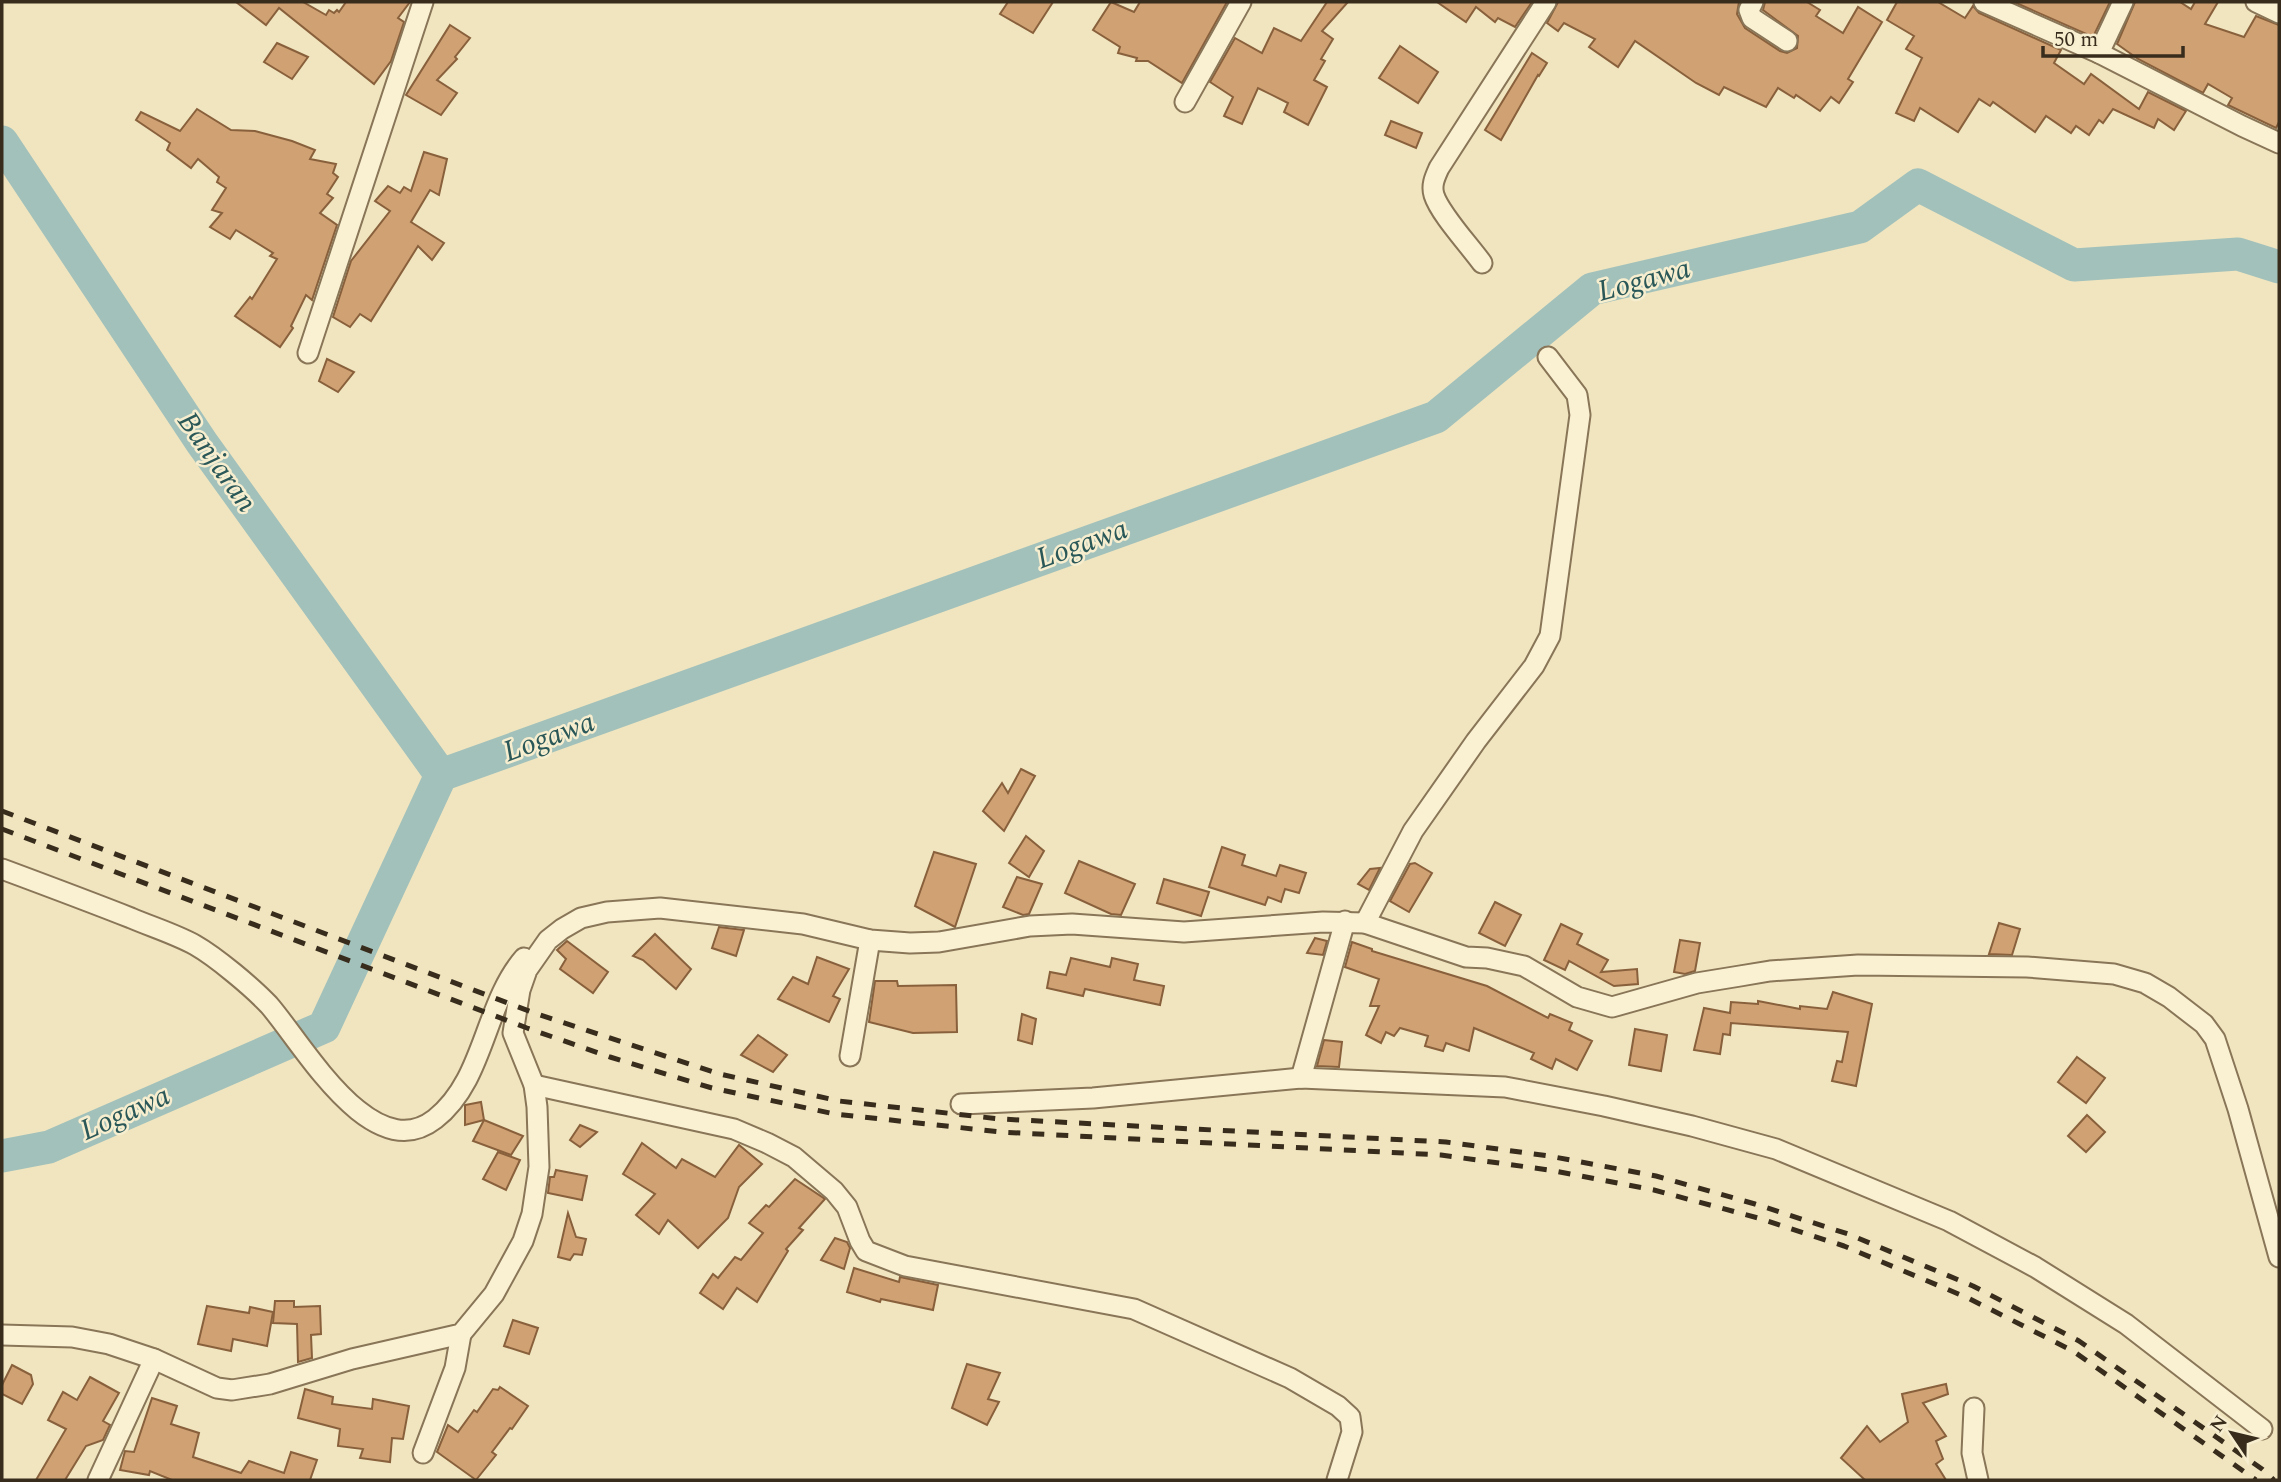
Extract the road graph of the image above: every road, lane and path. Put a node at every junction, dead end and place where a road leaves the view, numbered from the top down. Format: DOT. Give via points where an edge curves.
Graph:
graph roads {
  1 [pos="423,2"];
  2 [pos="1241,2"];
  3 [pos="1546,2"];
  4 [pos="1753,2"];
  5 [pos="1984,2"];
  6 [pos="2123,2"];
  7 [pos="2256,2"];
  8 [pos="2279,13"];
  9 [pos="1787,41"];
  10 [pos="2099,54"];
  11 [pos="1185,102"];
  12 [pos="2279,143"];
  13 [pos="1482,263"];
  14 [pos="308,353"];
  15 [pos="1548,357"];
  16 [pos="2,869"];
  17 [pos="1345,921"];
  18 [pos="1365,923"];
  19 [pos="870,940"];
  20 [pos="542,947"];
  21 [pos="850,1056"];
  22 [pos="1301,1078"];
  23 [pos="534,1085"];
  24 [pos="961,1104"];
  25 [pos="2279,1256"];
  26 [pos="461,1334"];
  27 [pos="2,1335"];
  28 [pos="148,1371"];
  29 [pos="1974,1408"];
  30 [pos="2262,1429"];
  31 [pos="424,1453"];
  32 [pos="98,1480"];
  33 [pos="1337,1480"];
  34 [pos="1978,1480"];
  1 -- 14 [label="street"];
  2 -- 11 [label="street"];
  3 -- 13 [label="street" via="1433,181 1440,205"];
  4 -- 9 [label="street" via="1752,18"];
  5 -- 10 [label="street"];
  6 -- 10 [label="street"];
  7 -- 8 [label="street"];
  10 -- 12 [label="street"];
  15 -- 18 [label="street" via="1572,385 1580,404 1550,636 1534,666 1413,831"];
  16 -- 20 [label="street" via="195,945 267,1003 335,1088 386,1129 411,1131 433,1120 451,1103 509,979 531,951"];
  17 -- 18 [label="street"];
  17 -- 19 [label="street" via="1184,932 1072,924 925,943"];
  17 -- 22 [label="street"];
  18 -- 25 [label="street" via="1466,957 1524,966 1577,997 1612,1007 1697,983 1770,971 1858,965 2082,970 2145,983 2195,1016 2216,1039"];
  19 -- 20 [label="street" via="803,924 660,908 581,918"];
  19 -- 21 [label="street"];
  20 -- 23 [label="street" via="520,990 513,1033"];
  22 -- 24 [label="street" via="1093,1098"];
  22 -- 30 [label="street" via="1505,1087 1692,1126 1776,1149 1950,1221 2035,1267 2126,1324"];
  23 -- 26 [label="street" via="539,1157 532,1214 494,1294"];
  23 -- 33 [label="street" via="734,1129 767,1143 794,1157 834,1191 870,1254 905,1266 1135,1309 1290,1378 1350,1417 1352,1432"];
  26 -- 28 [label="street" via="248,1389 217,1388"];
  26 -- 31 [label="street"];
  27 -- 28 [label="street" via="72,1337 108,1344"];
  28 -- 32 [label="street"];
  29 -- 34 [label="street" via="1972,1453"];
}
